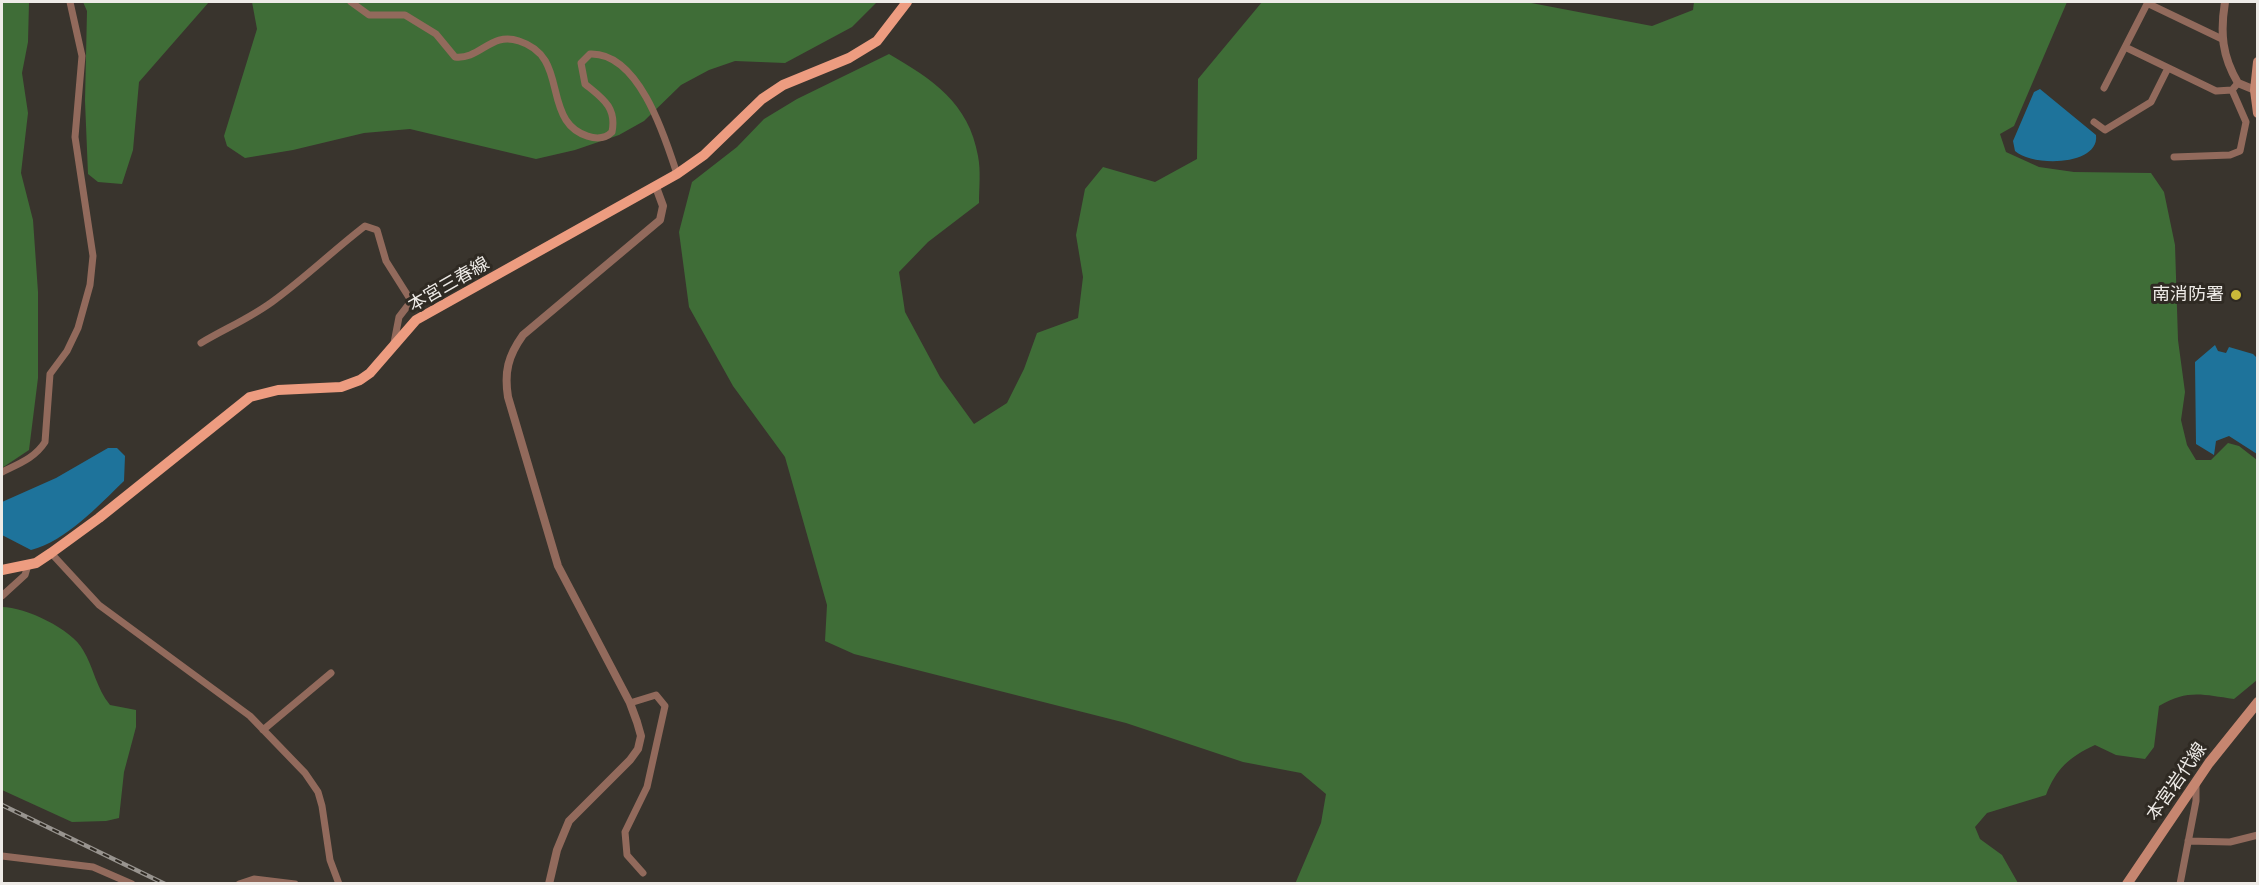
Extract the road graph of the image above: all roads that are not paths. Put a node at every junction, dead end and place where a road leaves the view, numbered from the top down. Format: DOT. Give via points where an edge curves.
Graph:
graph roads {
  1 [pos="70,2"];
  2 [pos="351,2"];
  3 [pos="907,2"];
  4 [pos="2147,2"];
  5 [pos="2225,2"];
  6 [pos="2222,39"];
  7 [pos="2125,47"];
  8 [pos="2258,62"];
  9 [pos="2168,68"];
  10 [pos="2235,87"];
  11 [pos="2104,88"];
  12 [pos="2255,90"];
  13 [pos="2258,113"];
  14 [pos="2094,122"];
  15 [pos="2174,156"];
  16 [pos="677,174"];
  17 [pos="656,187"];
  18 [pos="201,343"];
  19 [pos="394,343"];
  20 [pos="2,472"];
  21 [pos="51,553"];
  22 [pos="28,565"];
  23 [pos="2,570"];
  24 [pos="2,596"];
  25 [pos="332,673"];
  26 [pos="2258,702"];
  27 [pos="630,703"];
  28 [pos="263,730"];
  29 [pos="2196,783"];
  30 [pos="2258,835"];
  31 [pos="2188,841"];
  32 [pos="2,856"];
  33 [pos="643,873"];
  34 [pos="132,884"];
  35 [pos="239,884"];
  36 [pos="295,884"];
  37 [pos="339,884"];
  38 [pos="549,884"];
  39 [pos="2127,884"];
  40 [pos="2180,884"];
  1 -- 20 [label="street" via="82,56 75,137 92,239 92,268 74,339 50,374 45,442 29,458"];
  2 -- 16 [label="street" via="369,15 405,15 436,34 455,57 473,55 489,42 521,41 547,64 566,122 596,138 612,132 613,112 585,84 581,63 590,54 613,58 645,94"];
  3 -- 16 [label="main road, 本宮三春線" via="877,41 849,58 783,85"];
  4 -- 6 [label="street"];
  4 -- 7 [label="street"];
  5 -- 6 [label="street"];
  6 -- 10 [label="street"];
  7 -- 9 [label="street"];
  7 -- 11 [label="street"];
  8 -- 12 [label="main road"];
  9 -- 10 [label="street" via="2216,91"];
  9 -- 14 [label="street" via="2151,102 2105,130"];
  10 -- 12 [label="street"];
  10 -- 15 [label="street" via="2246,122 2240,151"];
  12 -- 13 [label="main road"];
  16 -- 17 [label="main road, 本宮三春線"];
  17 -- 19 [label="main road, 本宮三春線" via="431,311 416,320"];
  17 -- 27 [label="street" via="663,206 660,220 523,335 509,355 505,381 558,566"];
  18 -- 19 [label="street" via="275,300 365,226 377,230 386,261 410,299 399,317"];
  19 -- 21 [label="main road, 本宮三春線" via="370,373 349,386 267,391 250,397"];
  21 -- 22 [label="main road, 本宮三春線"];
  21 -- 28 [label="street" via="99,605 214,688"];
  22 -- 23 [label="main road, 本宮三春線"];
  22 -- 24 [label="street" via="25,574"];
  25 -- 28 [label="street"];
  26 -- 29 [label="main road, 本宮岩代線"];
  27 -- 33 [label="street" via="656,695 665,706 647,787 625,832 627,855"];
  27 -- 38 [label="street" via="641,736 638,748 569,821"];
  28 -- 37 [label="street" via="318,792 330,860"];
  29 -- 31 [label="street"];
  29 -- 39 [label="main road, 本宮岩代線"];
  30 -- 31 [label="street" via="2230,843"];
  31 -- 40 [label="street"];
  32 -- 34 [label="street" via="93,867"];
  35 -- 36 [label="street" via="254,879"];
}
